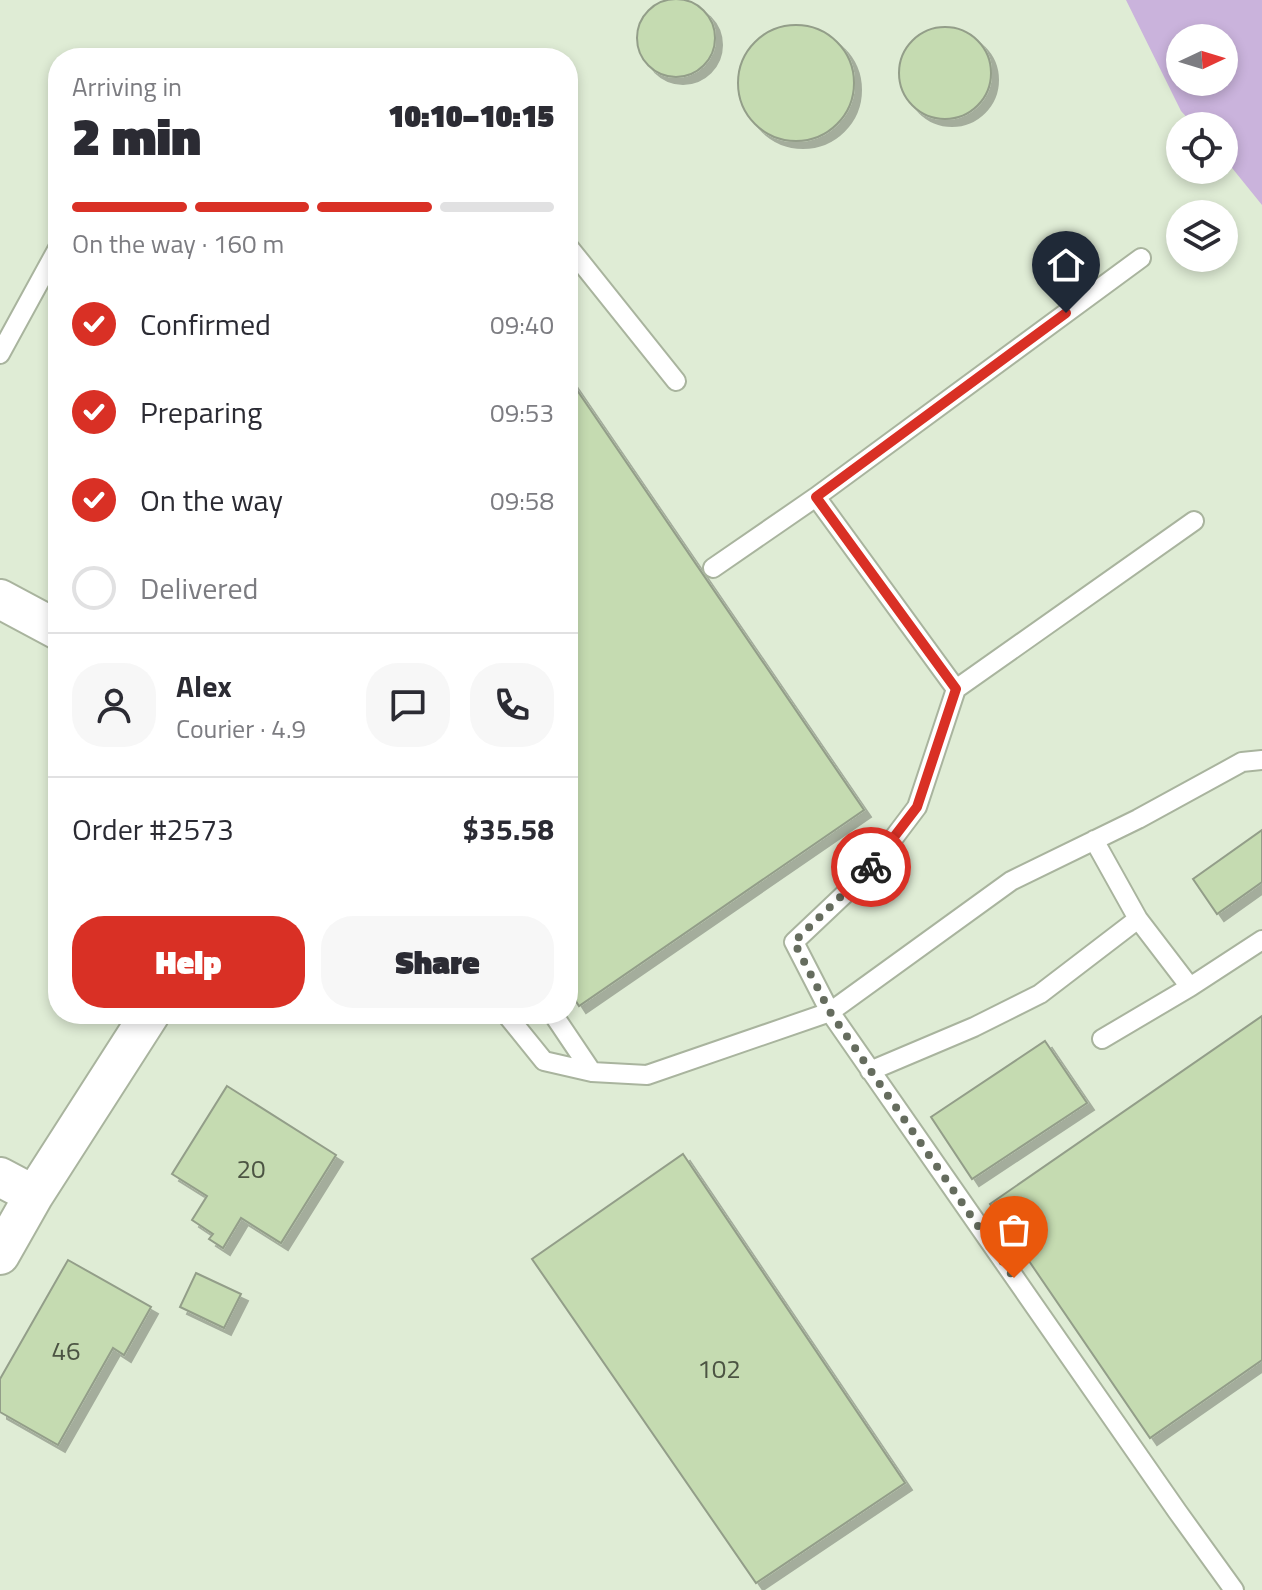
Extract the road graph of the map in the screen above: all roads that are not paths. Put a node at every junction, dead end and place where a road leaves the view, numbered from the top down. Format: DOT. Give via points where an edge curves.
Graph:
graph roads {
  1 [pos="578,258"];
  2 [pos="1141,258"];
  3 [pos="48,266"];
  4 [pos="0,354"];
  5 [pos="676,381"];
  6 [pos="816,497"];
  7 [pos="1194,521"];
  8 [pos="713,568"];
  9 [pos="0,599"];
  10 [pos="48,625"];
  11 [pos="956,689"];
  12 [pos="1262,760"];
  13 [pos="1094,840"];
  14 [pos="1138,919"];
  15 [pos="1262,940"];
  16 [pos="1190,987"];
  17 [pos="830,1012"];
  18 [pos="144,1024"];
  19 [pos="514,1024"];
  20 [pos="560,1024"];
  21 [pos="1102,1039"];
  22 [pos="870,1071"];
  23 [pos="592,1072"];
  24 [pos="0,1177"];
  25 [pos="34,1195"];
  26 [pos="0,1255"];
  27 [pos="1234,1590"];
  1 -- 5 [label="lane"];
  2 -- 6 [label="lane"];
  3 -- 4 [label="lane"];
  6 -- 8 [label="lane"];
  6 -- 11 [label="lane"];
  7 -- 11 [label="lane"];
  9 -- 10 [label="street"];
  11 -- 17 [label="lane" via="917,807 868,872 794,942"];
  12 -- 13 [label="lane" via="1242,762"];
  13 -- 14 [label="lane"];
  13 -- 17 [label="lane" via="1011,881"];
  14 -- 16 [label="lane"];
  14 -- 22 [label="lane" via="1040,994"];
  15 -- 16 [label="lane"];
  16 -- 21 [label="lane"];
  17 -- 22 [label="lane"];
  17 -- 23 [label="lane" via="647,1075"];
  18 -- 25 [label="street"];
  19 -- 23 [label="lane" via="544,1061"];
  20 -- 23 [label="lane"];
  22 -- 27 [label="lane"];
  24 -- 25 [label="street"];
  25 -- 26 [label="street"];
}
